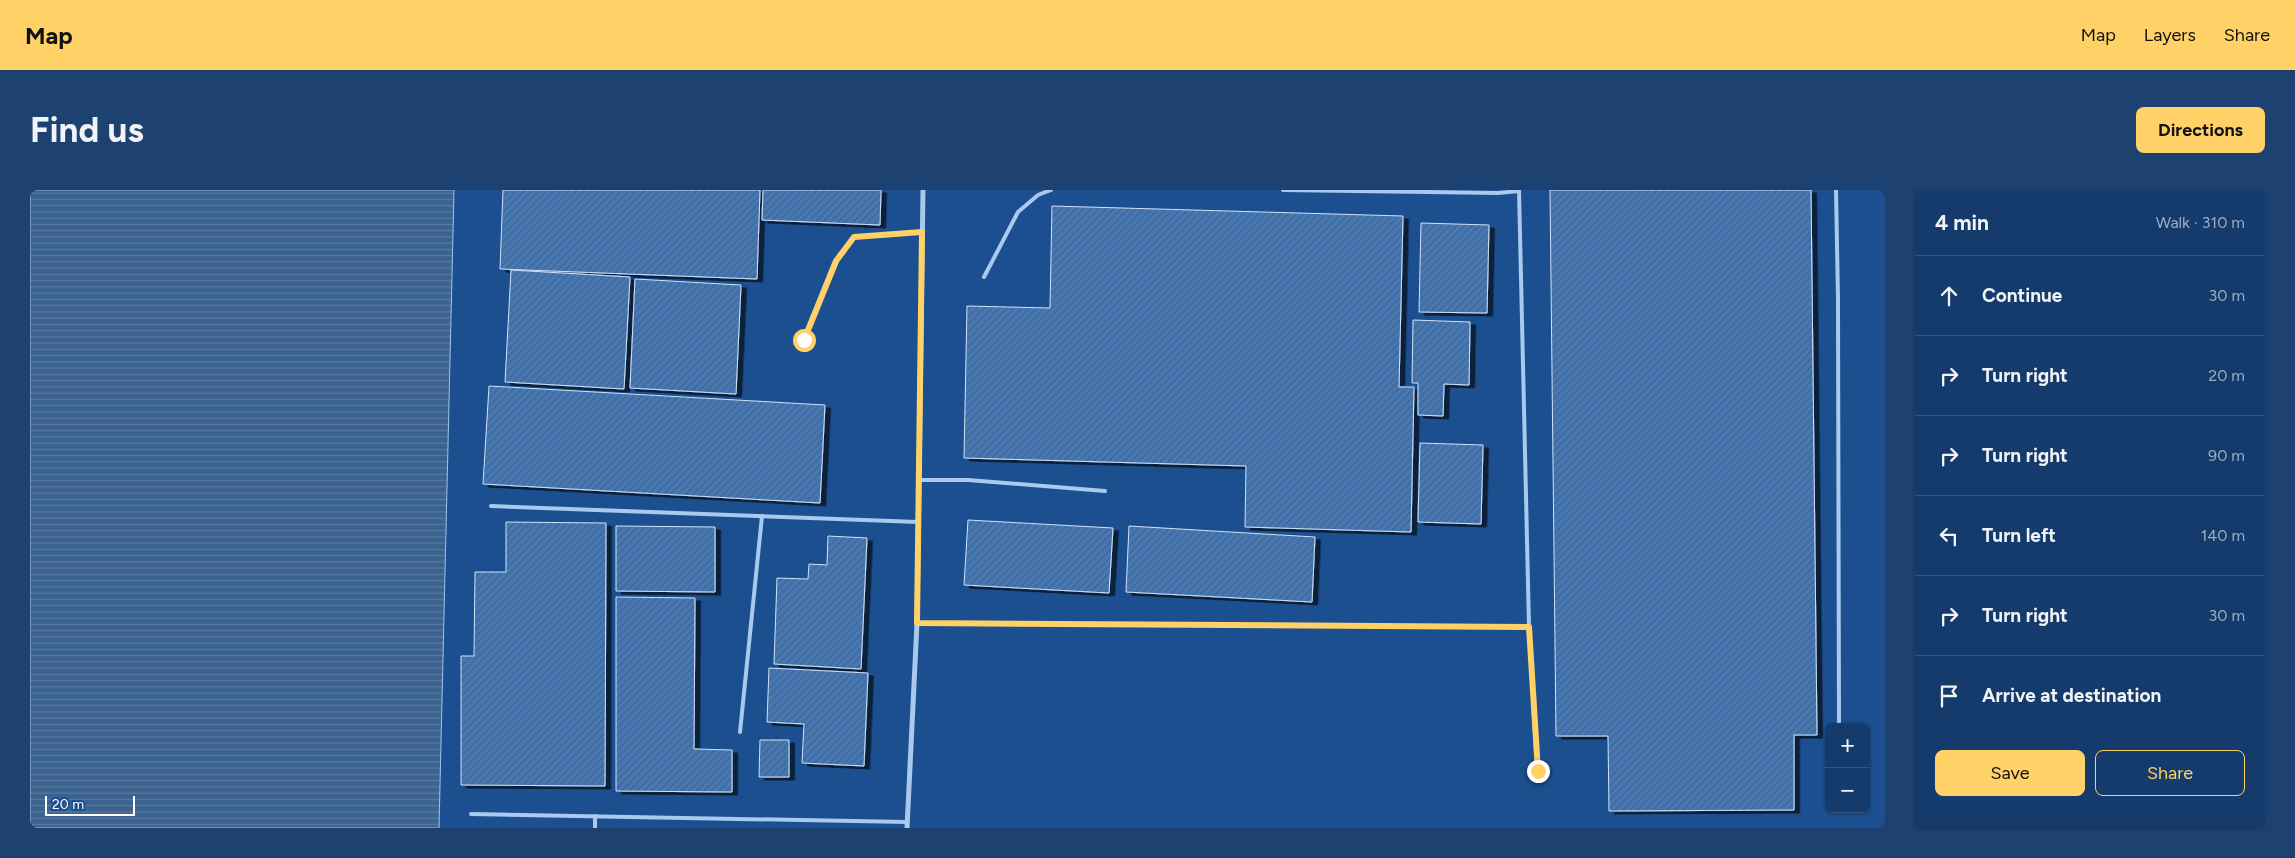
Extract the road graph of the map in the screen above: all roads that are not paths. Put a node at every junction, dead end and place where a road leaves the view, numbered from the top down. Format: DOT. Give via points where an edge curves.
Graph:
graph roads {
  1 [pos="923,190"];
  2 [pos="1051,190"];
  3 [pos="1283,190"];
  4 [pos="1519,190"];
  5 [pos="1836,190"];
  6 [pos="922,232"];
  7 [pos="984,277"];
  8 [pos="804,340"];
  9 [pos="919,480"];
  10 [pos="1105,492"];
  11 [pos="491,506"];
  12 [pos="762,516"];
  13 [pos="918,522"];
  14 [pos="917,623"];
  15 [pos="1529,627"];
  16 [pos="1838,723"];
  17 [pos="740,732"];
  18 [pos="1538,771"];
  19 [pos="471,814"];
  20 [pos="595,816"];
  21 [pos="907,825"];
  22 [pos="595,828"];
  1 -- 6 [label="street"];
  2 -- 7 [label="lane" via="1038,195 1018,212"];
  3 -- 4 [label="lane" via="1498,193"];
  4 -- 15 [label="lane"];
  5 -- 16 [label="lane"];
  6 -- 8 [label="lane" via="854,237 836,261"];
  6 -- 9 [label="street"];
  9 -- 10 [label="lane" via="968,480"];
  9 -- 13 [label="street"];
  11 -- 12 [label="lane"];
  12 -- 13 [label="lane"];
  12 -- 17 [label="lane"];
  13 -- 14 [label="street"];
  14 -- 15 [label="lane"];
  14 -- 21 [label="street"];
  15 -- 18 [label="lane"];
  19 -- 20 [label="lane"];
  20 -- 21 [label="lane"];
  20 -- 22 [label="lane"];
}
